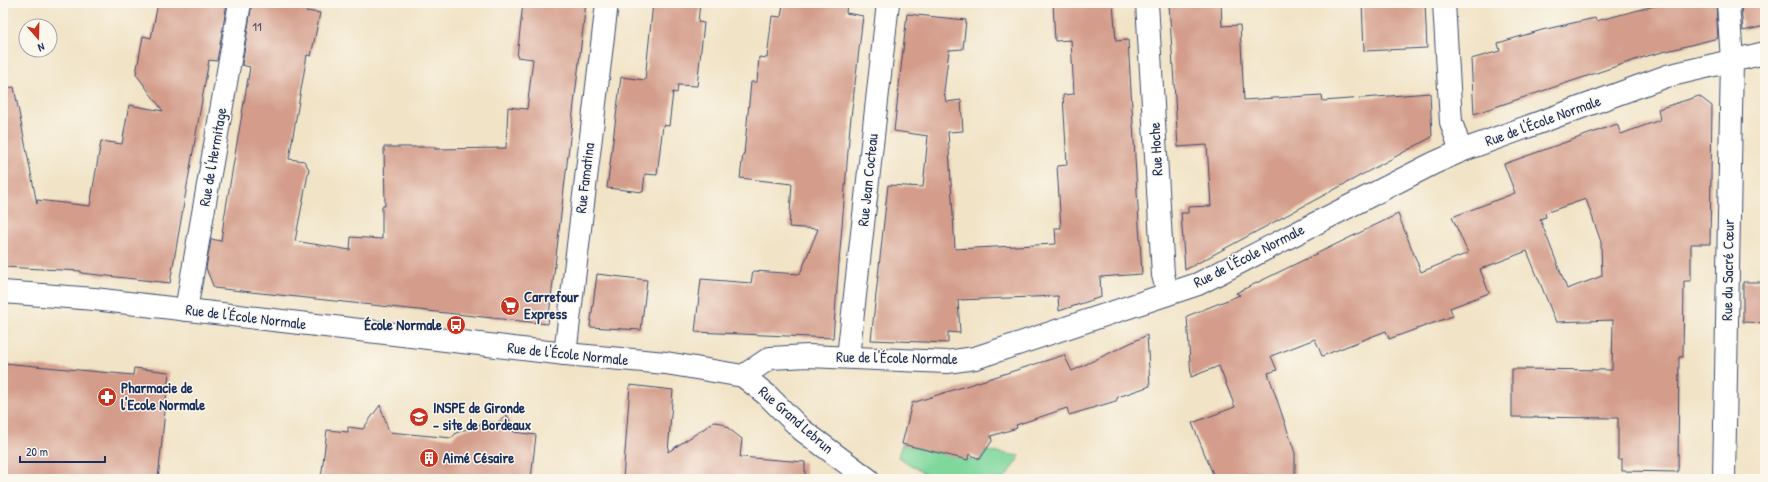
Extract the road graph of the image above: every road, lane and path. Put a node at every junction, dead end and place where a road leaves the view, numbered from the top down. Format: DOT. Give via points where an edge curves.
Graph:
graph roads {
  1 [pos="240,3"];
  2 [pos="607,3"];
  3 [pos="888,3"];
  4 [pos="1147,3"];
  5 [pos="1444,3"];
  6 [pos="1728,3"];
  7 [pos="1765,53"];
  8 [pos="1732,60"];
  9 [pos="1461,151"];
  10 [pos="3,292"];
  11 [pos="1168,294"];
  12 [pos="186,310"];
  13 [pos="565,354"];
  14 [pos="848,357"];
  15 [pos="743,376"];
  16 [pos="868,479"];
  17 [pos="1724,479"];
  1 -- 12 [label="street, Rue de l'Hermitage"];
  2 -- 13 [label="street, Rue Famatina"];
  3 -- 14 [label="street, Rue Jean Cocteau"];
  4 -- 11 [label="street, Rue Hoche" via="1163,275"];
  5 -- 9 [label="street" via="1451,122"];
  6 -- 8 [label="street, Rue du Sacré Cœur"];
  7 -- 8 [label="street, Rue de l'École Normale"];
  8 -- 9 [label="street, Rue de l'École Normale" via="1667,76"];
  8 -- 17 [label="street, Rue du Sacré Cœur"];
  9 -- 11 [label="street, Rue de l'École Normale" via="1198,284"];
  10 -- 12 [label="street, Rue de l'École Normale"];
  11 -- 14 [label="street, Rue de l'École Normale" via="975,358 947,362"];
  12 -- 13 [label="street, Rue de l'École Normale"];
  13 -- 15 [label="street, Rue de l'École Normale" via="666,363"];
  14 -- 15 [label="street, Rue de l'École Normale" via="770,358"];
  15 -- 16 [label="street, Rue Grand Lebrun" via="767,395 802,430"];
}
